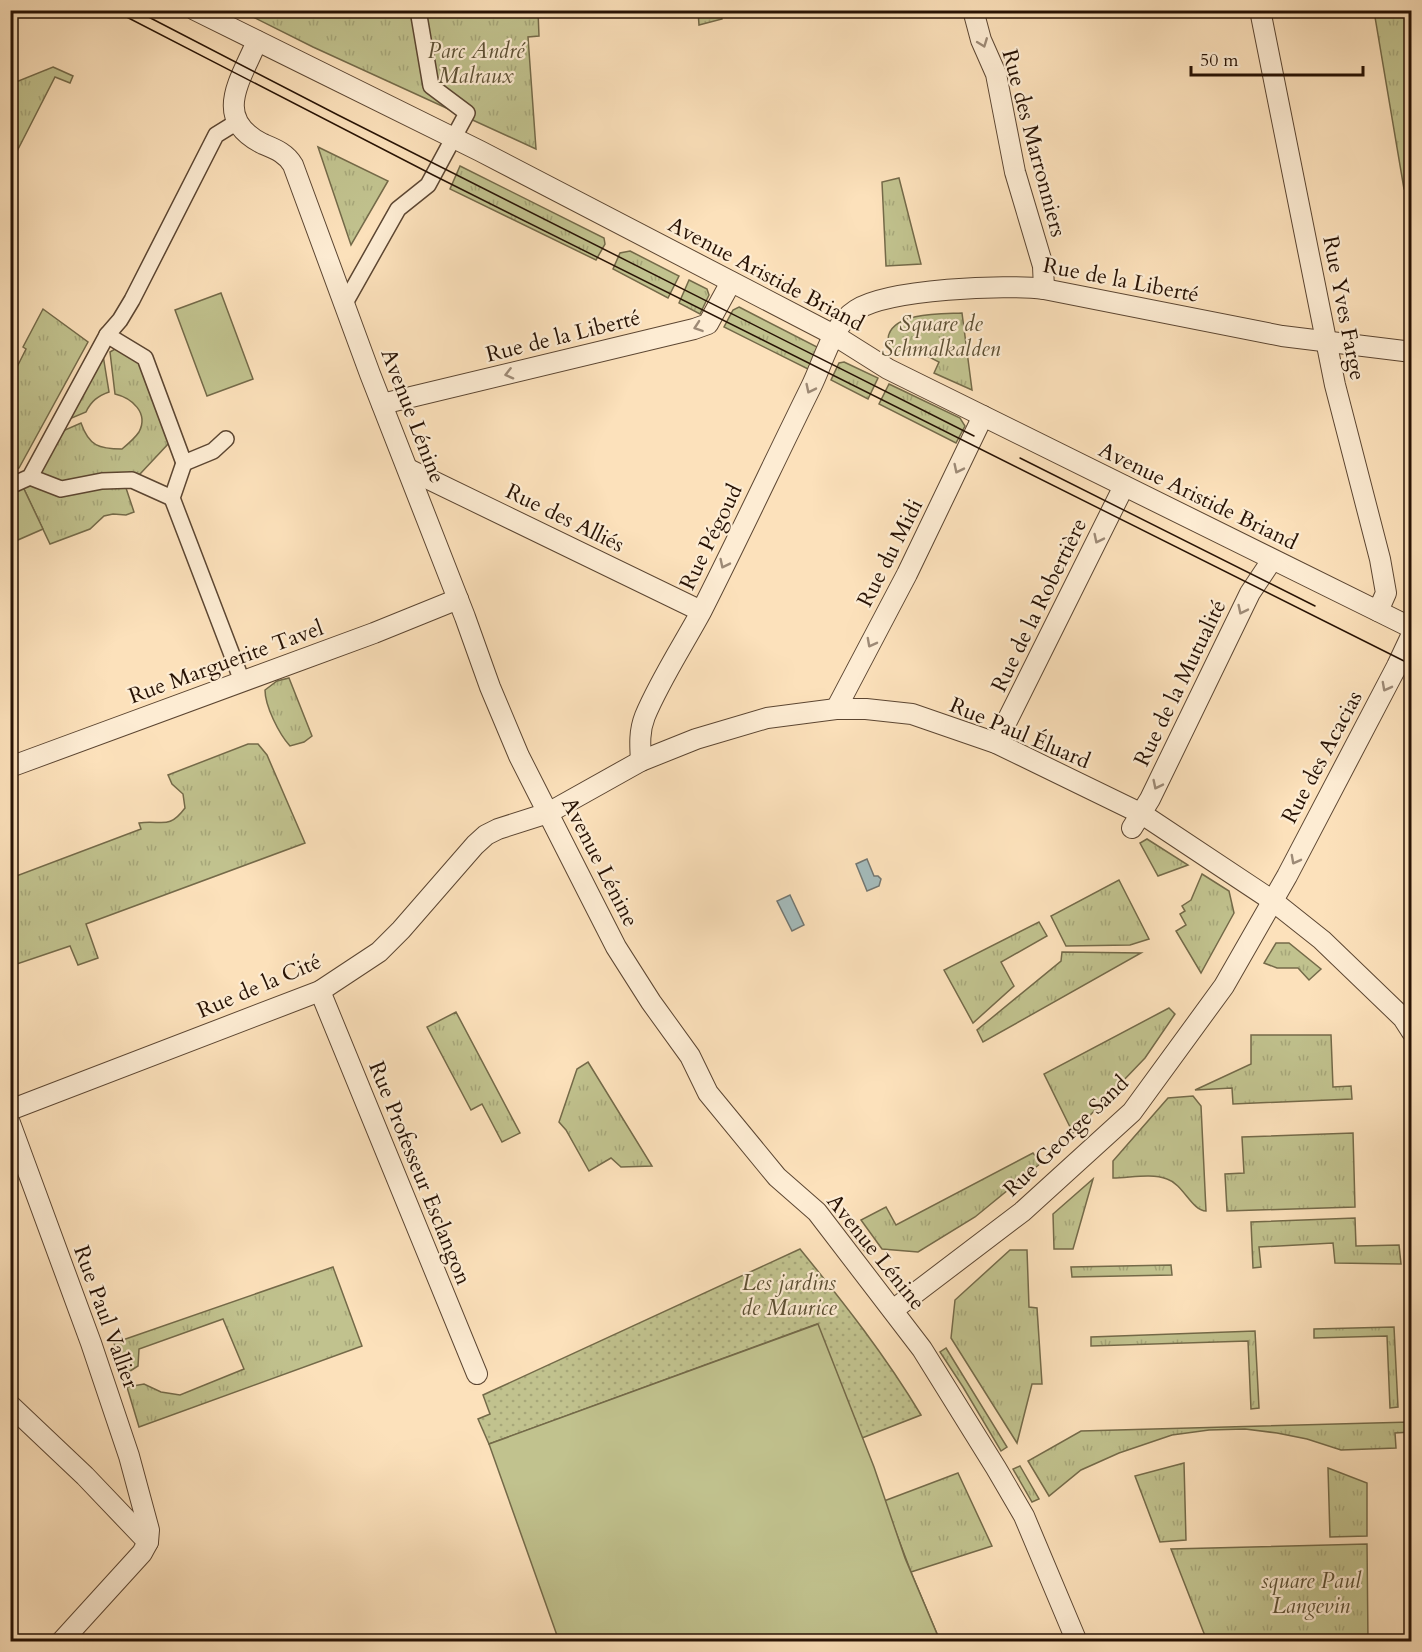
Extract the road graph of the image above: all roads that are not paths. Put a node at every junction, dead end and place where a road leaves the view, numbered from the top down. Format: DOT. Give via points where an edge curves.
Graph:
graph roads {
  1 [pos="195,10"];
  2 [pos="418,10"];
  3 [pos="972,10"];
  4 [pos="1260,10"];
  5 [pos="258,41"];
  6 [pos="237,122"];
  7 [pos="453,139"];
  8 [pos="731,282"];
  9 [pos="1044,289"];
  10 [pos="345,303"];
  11 [pos="107,335"];
  12 [pos="834,335"];
  13 [pos="1327,342"];
  14 [pos="1412,352"];
  15 [pos="382,404"];
  16 [pos="983,416"];
  17 [pos="226,440"];
  18 [pos="184,463"];
  19 [pos="408,468"];
  20 [pos="30,477"];
  21 [pos="10,486"];
  22 [pos="1124,486"];
  23 [pos="172,498"];
  24 [pos="1272,560"];
  25 [pos="458,599"];
  26 [pos="701,611"];
  27 [pos="1378,611"];
  28 [pos="1412,628"];
  29 [pos="1412,634"];
  30 [pos="242,681"];
  31 [pos="836,709"];
  32 [pos="996,743"];
  33 [pos="641,761"];
  34 [pos="10,767"];
  35 [pos="548,813"];
  36 [pos="1137,821"];
  37 [pos="1273,901"];
  38 [pos="320,991"];
  39 [pos="1412,1001"];
  40 [pos="1407,1025"];
  41 [pos="10,1110"];
  42 [pos="10,1123"];
  43 [pos="893,1310"];
  44 [pos="477,1374"];
  45 [pos="10,1405"];
  46 [pos="148,1536"];
  47 [pos="61,1641"];
  48 [pos="1077,1641"];
  1 -- 5 [label="street, Avenue Aristide Briand"];
  2 -- 7 [label="street" via="431,86 467,113"];
  3 -- 9 [label="street, Rue des Marronniers, one-way" via="996,74 1015,172 1043,266"];
  4 -- 13 [label="street, Rue Yves Farge"];
  5 -- 6 [label="street" via="235,93"];
  5 -- 7 [label="street, Avenue Aristide Briand"];
  6 -- 10 [label="street, Avenue Lénine" via="249,136 290,159"];
  6 -- 11 [label="street" via="216,135 132,300"];
  7 -- 8 [label="street, Avenue Aristide Briand"];
  7 -- 10 [label="street" via="428,185 398,209"];
  8 -- 12 [label="street, Avenue Aristide Briand"];
  8 -- 15 [label="street, Rue de la Liberté, one-way" via="708,324 694,329"];
  9 -- 12 [label="street, Rue de la Liberté" via="1014,286 883,298 857,309"];
  9 -- 13 [label="street, Rue de la Liberté"];
  10 -- 15 [label="street, Avenue Lénine"];
  11 -- 18 [label="street" via="145,358"];
  11 -- 20 [label="street"];
  12 -- 16 [label="street, Avenue Aristide Briand" via="888,369"];
  12 -- 26 [label="street, Rue Pégoud, one-way"];
  13 -- 14 [label="street, Rue de la Liberté"];
  13 -- 27 [label="street, Rue Yves Farge" via="1380,559 1386,594"];
  15 -- 19 [label="street, Avenue Lénine"];
  16 -- 22 [label="street, Avenue Aristide Briand"];
  16 -- 31 [label="street, Rue du Midi, one-way" via="908,574"];
  17 -- 18 [label="street" via="213,451"];
  18 -- 23 [label="street"];
  19 -- 25 [label="street, Avenue Lénine"];
  19 -- 26 [label="street, Rue des Alliés"];
  20 -- 21 [label="street"];
  20 -- 23 [label="street" via="61,489 132,480"];
  22 -- 24 [label="street, Avenue Aristide Briand"];
  22 -- 32 [label="street, Rue de la Robertière, one-way"];
  23 -- 30 [label="street"];
  24 -- 27 [label="street, Avenue Aristide Briand"];
  24 -- 36 [label="street, Rue de la Mutualité, one-way" via="1250,594"];
  25 -- 30 [label="street, Rue Marguerite Tavel"];
  25 -- 35 [label="street, Avenue Lénine" via="519,756"];
  26 -- 33 [label="street, Rue Pégoud" via="645,717 639,736"];
  27 -- 28 [label="street, Avenue Aristide Briand"];
  29 -- 37 [label="street, Rue des Acacias, one-way"];
  30 -- 34 [label="street, Rue Marguerite Tavel"];
  31 -- 32 [label="street, Rue Paul Éluard" via="912,714"];
  31 -- 33 [label="street, Rue Paul Éluard" via="767,718"];
  32 -- 36 [label="street, Rue Paul Éluard"];
  33 -- 35 [label="street, Rue Paul Éluard"];
  35 -- 38 [label="street, Rue de la Cité" via="486,835 379,952"];
  35 -- 43 [label="street, Avenue Lénine" via="616,947 690,1056 708,1093 777,1178 817,1212"];
  36 -- 37 [label="street, Rue Paul Éluard"];
  37 -- 40 [label="street, Rue Paul Éluard" via="1322,940"];
  37 -- 43 [label="street, Rue George Sand" via="1224,986 1132,1112 1022,1212"];
  38 -- 41 [label="street, Rue de la Cité"];
  38 -- 44 [label="street, Rue Professeur Esclangon"];
  39 -- 40 [label="street"];
  42 -- 46 [label="street, Rue Paul Vallier" via="129,1456"];
  43 -- 48 [label="street, Avenue Lénine" via="928,1359 1024,1516"];
  45 -- 46 [label="street"];
  46 -- 47 [label="street" via="134,1563"];
}
